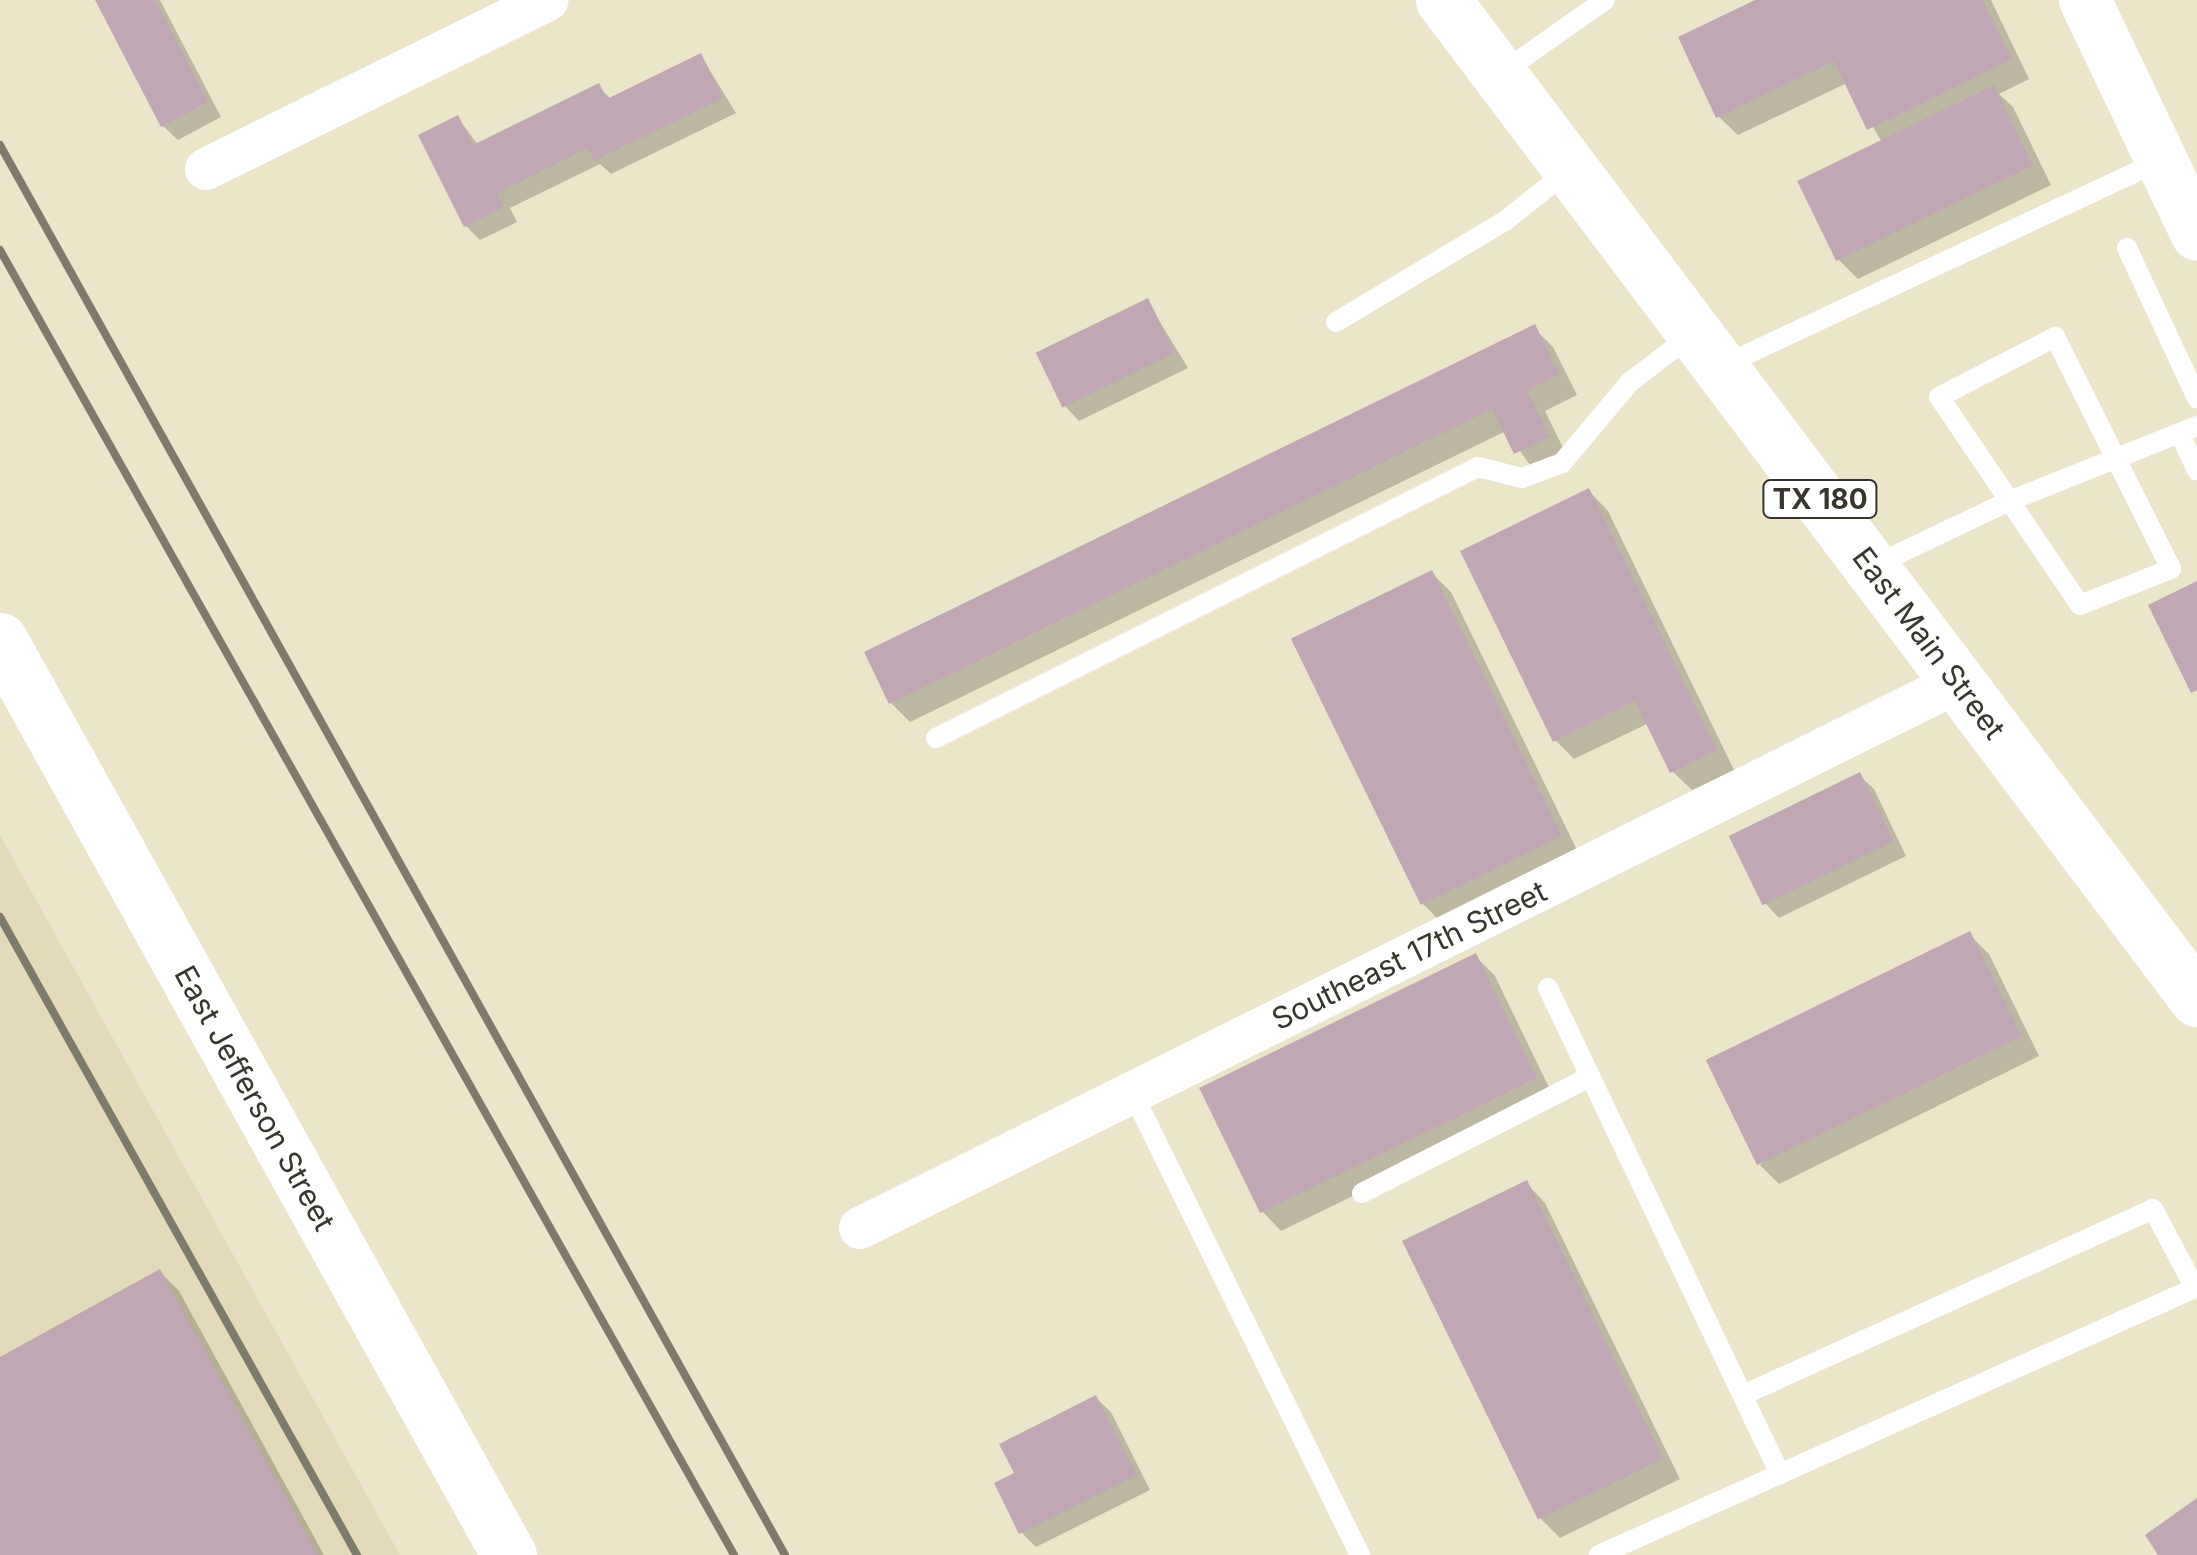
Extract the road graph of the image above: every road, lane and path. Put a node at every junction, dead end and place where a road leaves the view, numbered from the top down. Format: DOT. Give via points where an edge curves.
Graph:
graph roads {
  1 [pos="548,0"];
  2 [pos="1443,0"];
  3 [pos="1604,0"];
  4 [pos="2084,0"];
  5 [pos="1499,74"];
  6 [pos="2161,160"];
  7 [pos="206,169"];
  8 [pos="1571,169"];
  9 [pos="2197,235"];
  10 [pos="2127,248"];
  11 [pos="1336,322"];
  12 [pos="1708,350"];
  13 [pos="2197,398"];
  14 [pos="2188,430"];
  15 [pos="2110,458"];
  16 [pos="2197,470"];
  17 [pos="2007,502"];
  18 [pos="1871,567"];
  19 [pos="0,640"];
  20 [pos="1958,682"];
  21 [pos="936,738"];
  22 [pos="1548,988"];
  23 [pos="2197,999"];
  24 [pos="1590,1077"];
  25 [pos="1132,1092"];
  26 [pos="1362,1193"];
  27 [pos="860,1228"];
  28 [pos="2196,1288"];
  29 [pos="1743,1396"];
  30 [pos="1780,1474"];
  31 [pos="509,1555"];
  32 [pos="1360,1555"];
  33 [pos="1598,1555"];
  1 -- 7 [label="street"];
  2 -- 5 [label="main road, East Main Street / TX 180"];
  3 -- 5 [label="lane"];
  4 -- 6 [label="street"];
  5 -- 8 [label="main road, East Main Street / TX 180"];
  6 -- 9 [label="street"];
  6 -- 12 [label="lane"];
  8 -- 11 [label="lane" via="1504,222"];
  8 -- 12 [label="main road, East Main Street / TX 180"];
  10 -- 13 [label="lane"];
  12 -- 18 [label="main road, East Main Street / TX 180"];
  12 -- 21 [label="lane" via="1630,382 1562,463 1522,478 1478,467"];
  14 -- 15 [label="lane"];
  14 -- 16 [label="lane"];
  15 -- 17 [label="lane"];
  15 -- 17 [label="lane" via="2170,569 2080,605"];
  15 -- 17 [label="lane" via="2055,337 1939,397"];
  17 -- 18 [label="lane"];
  18 -- 20 [label="main road, East Main Street / TX 180"];
  19 -- 31 [label="main road, East Jefferson Street"];
  20 -- 23 [label="main road, East Main Street / TX 180"];
  20 -- 25 [label="street, Southeast 17th Street"];
  22 -- 24 [label="lane"];
  24 -- 26 [label="lane"];
  24 -- 29 [label="lane"];
  25 -- 27 [label="street, Southeast 17th Street"];
  25 -- 32 [label="lane"];
  28 -- 29 [label="lane" via="2153,1209"];
  28 -- 30 [label="lane"];
  29 -- 30 [label="lane"];
  30 -- 33 [label="lane"];
}
